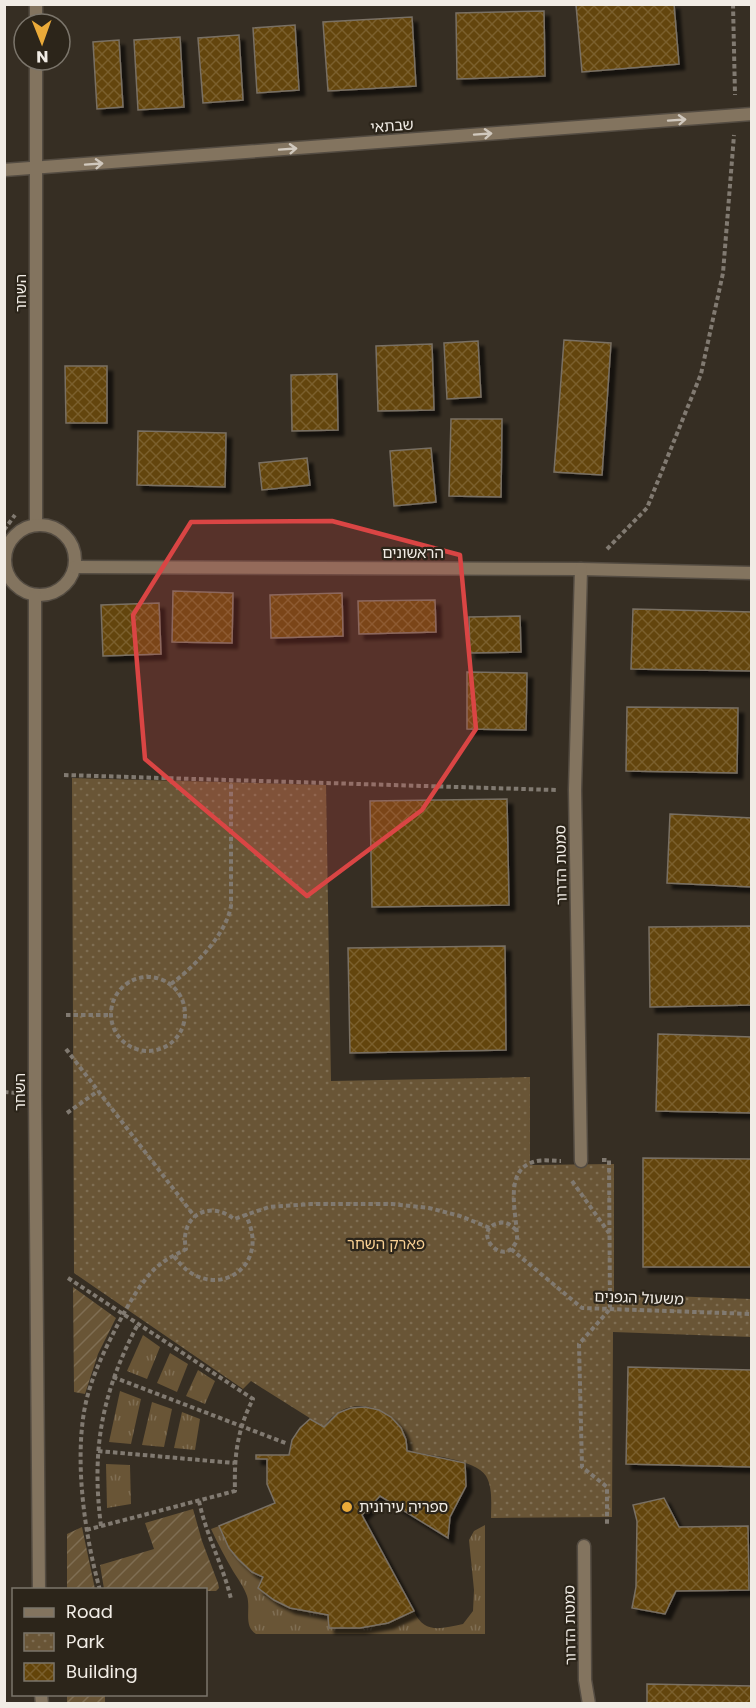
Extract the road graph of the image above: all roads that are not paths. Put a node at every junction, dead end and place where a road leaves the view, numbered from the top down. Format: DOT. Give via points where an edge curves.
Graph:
graph roads {
  1 [pos="36,72"];
  2 [pos="752,114"];
  3 [pos="36,168"];
  4 [pos="4,170"];
  5 [pos="36,525"];
  6 [pos="75,567"];
  7 [pos="5,569"];
  8 [pos="581,569"];
  9 [pos="752,573"];
  10 [pos="35,595"];
  11 [pos="581,1161"];
  12 [pos="584,1546"];
  13 [pos="39,1588"];
  14 [pos="589,1704"];
  1 -- 3 [label="street, השחר"];
  3 -- 2 [label="street, שבתאי, one-way"];
  3 -- 4 [label="street, שבתאי"];
  3 -- 5 [label="street, השחר"];
  5 -- 6 [label="street" via="66,536 75,556"];
  5 -- 7 [label="street" via="24,529 8,545"];
  6 -- 8 [label="street, הראשונים"];
  6 -- 10 [label="street" via="65,586 46,595"];
  7 -- 10 [label="street" via="16,586"];
  8 -- 9 [label="street, הראשונים"];
  8 -- 11 [label="street, סמטת הדרור" via="575,790"];
  10 -- 13 [label="street, השחר"];
  12 -- 14 [label="street, סמטת הדרור" via="585,1680"];
}
